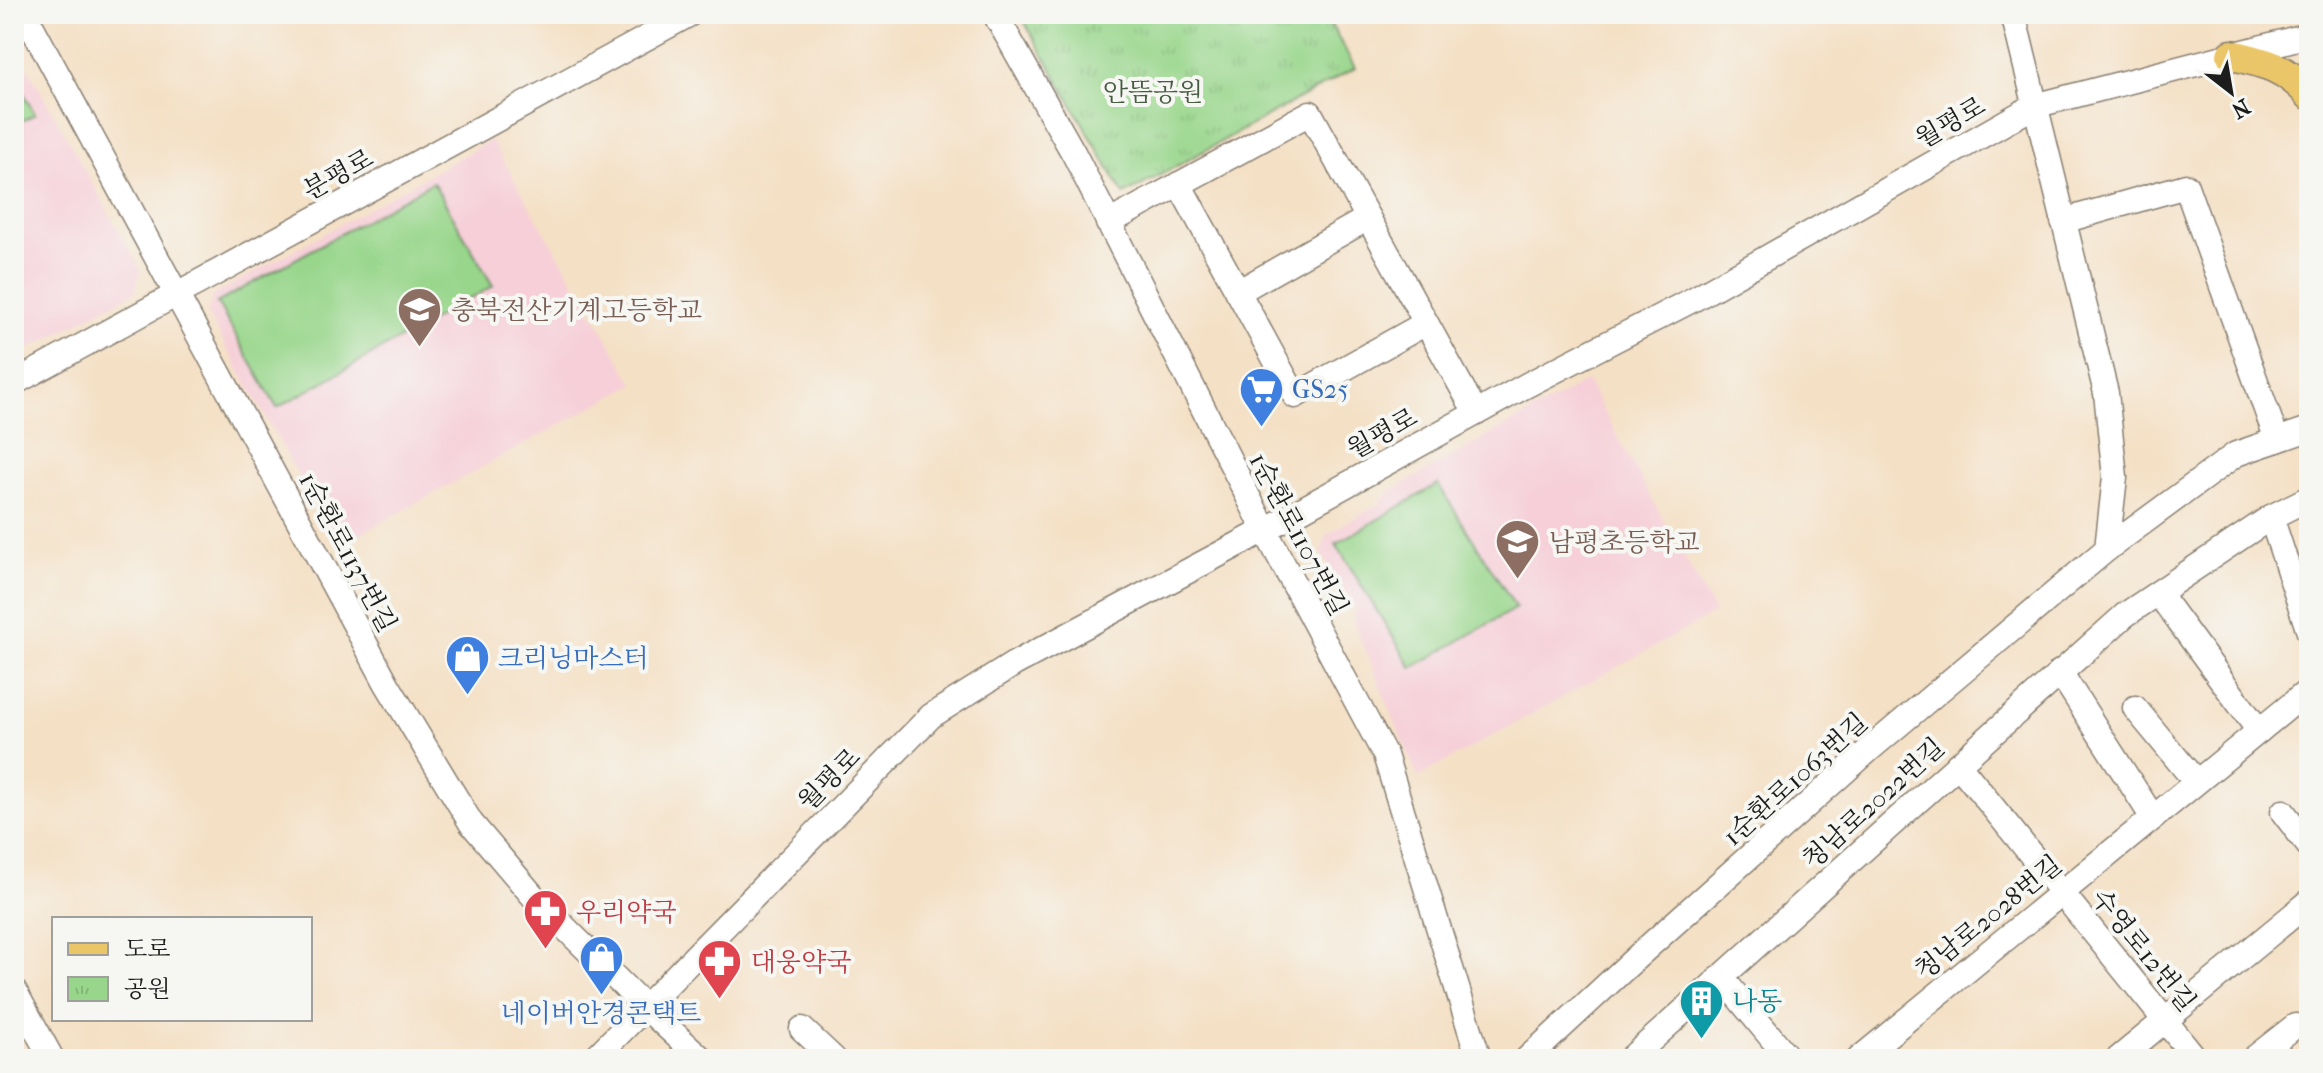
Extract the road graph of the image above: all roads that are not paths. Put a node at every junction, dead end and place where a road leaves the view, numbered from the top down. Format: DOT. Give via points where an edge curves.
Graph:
graph roads {
  1 [pos="25,14"];
  2 [pos="690,14"];
  3 [pos="995,14"];
  4 [pos="2013,14"];
  5 [pos="2309,35"];
  6 [pos="2232,55"];
  7 [pos="2309,94"];
  8 [pos="2034,106"];
  9 [pos="1179,184"];
  10 [pos="1368,218"];
  11 [pos="2063,221"];
  12 [pos="1108,223"];
  13 [pos="1238,292"];
  14 [pos="177,294"];
  15 [pos="1426,323"];
  16 [pos="14,383"];
  17 [pos="1476,413"];
  18 [pos="2309,429"];
  19 [pos="2277,440"];
  20 [pos="2309,498"];
  21 [pos="2271,517"];
  22 [pos="1265,530"];
  23 [pos="2107,549"];
  24 [pos="2158,593"];
  25 [pos="2309,632"];
  26 [pos="2060,672"];
  27 [pos="2309,690"];
  28 [pos="2135,708"];
  29 [pos="2259,731"];
  30 [pos="1958,764"];
  31 [pos="2196,782"];
  32 [pos="2283,812"];
  33 [pos="2153,818"];
  34 [pos="2309,846"];
  35 [pos="2062,893"];
  36 [pos="2309,902"];
  37 [pos="1722,978"];
  38 [pos="14,990"];
  39 [pos="645,1007"];
  40 [pos="2165,1020"];
  41 [pos="2295,1026"];
  42 [pos="802,1029"];
  43 [pos="52,1059"];
  44 [pos="594,1059"];
  45 [pos="702,1059"];
  46 [pos="834,1059"];
  47 [pos="1479,1059"];
  48 [pos="1527,1059"];
  49 [pos="1630,1059"];
  50 [pos="1789,1059"];
  51 [pos="1859,1059"];
  52 [pos="2118,1059"];
  53 [pos="2196,1059"];
  54 [pos="2253,1059"];
  1 -- 14 [label="street, 1순환로1137번길"];
  2 -- 14 [label="street, 분평로"];
  3 -- 12 [label="street, 1순환로1107번길"];
  4 -- 8 [label="street"];
  5 -- 6 [label="street, 월평로"];
  6 -- 7 [label="main road" via="2280,69"];
  6 -- 8 [label="street, 월평로"];
  8 -- 11 [label="street"];
  8 -- 17 [label="street, 월평로" via="1694,299"];
  9 -- 10 [label="street" via="1310,113"];
  9 -- 12 [label="street"];
  9 -- 13 [label="street"];
  10 -- 13 [label="street"];
  10 -- 15 [label="street"];
  11 -- 19 [label="street" via="2186,186"];
  11 -- 23 [label="street" via="2106,393 2115,477"];
  12 -- 22 [label="street, 1순환로1107번길"];
  13 -- 15 [label="street" via="1295,396"];
  14 -- 16 [label="street, 분평로"];
  14 -- 39 [label="street, 1순환로1137번길" via="387,684 471,823 533,896"];
  15 -- 17 [label="street"];
  17 -- 22 [label="street, 월평로"];
  18 -- 19 [label="street, 1순환로1063번길"];
  19 -- 23 [label="street, 1순환로1063번길" via="2236,454"];
  20 -- 21 [label="street, 청남로2022번길"];
  21 -- 24 [label="street, 청남로2022번길"];
  21 -- 25 [label="street"];
  22 -- 39 [label="street, 월평로" via="1014,664 931,716"];
  22 -- 47 [label="street, 1순환로1107번길" via="1385,755"];
  23 -- 48 [label="street, 1순환로1063번길" via="1871,748"];
  24 -- 26 [label="street, 청남로2022번길"];
  24 -- 29 [label="street"];
  26 -- 30 [label="street, 청남로2022번길"];
  26 -- 33 [label="street"];
  27 -- 29 [label="street, 청남로2028번길"];
  28 -- 31 [label="street"];
  29 -- 31 [label="street, 청남로2028번길"];
  30 -- 35 [label="street, 수영로12번길"];
  30 -- 37 [label="street, 청남로2022번길"];
  31 -- 33 [label="street, 청남로2028번길"];
  32 -- 34 [label="street"];
  33 -- 35 [label="street, 청남로2028번길"];
  35 -- 40 [label="street, 수영로12번길"];
  35 -- 51 [label="street, 청남로2028번길"];
  36 -- 40 [label="street"];
  37 -- 49 [label="street, 청남로2022번길"];
  37 -- 50 [label="street"];
  38 -- 43 [label="street"];
  39 -- 44 [label="street, 월평로"];
  39 -- 45 [label="street, 1순환로1137번길"];
  40 -- 52 [label="street"];
  40 -- 53 [label="street, 수영로12번길"];
  41 -- 54 [label="street"];
  42 -- 46 [label="street"];
}
